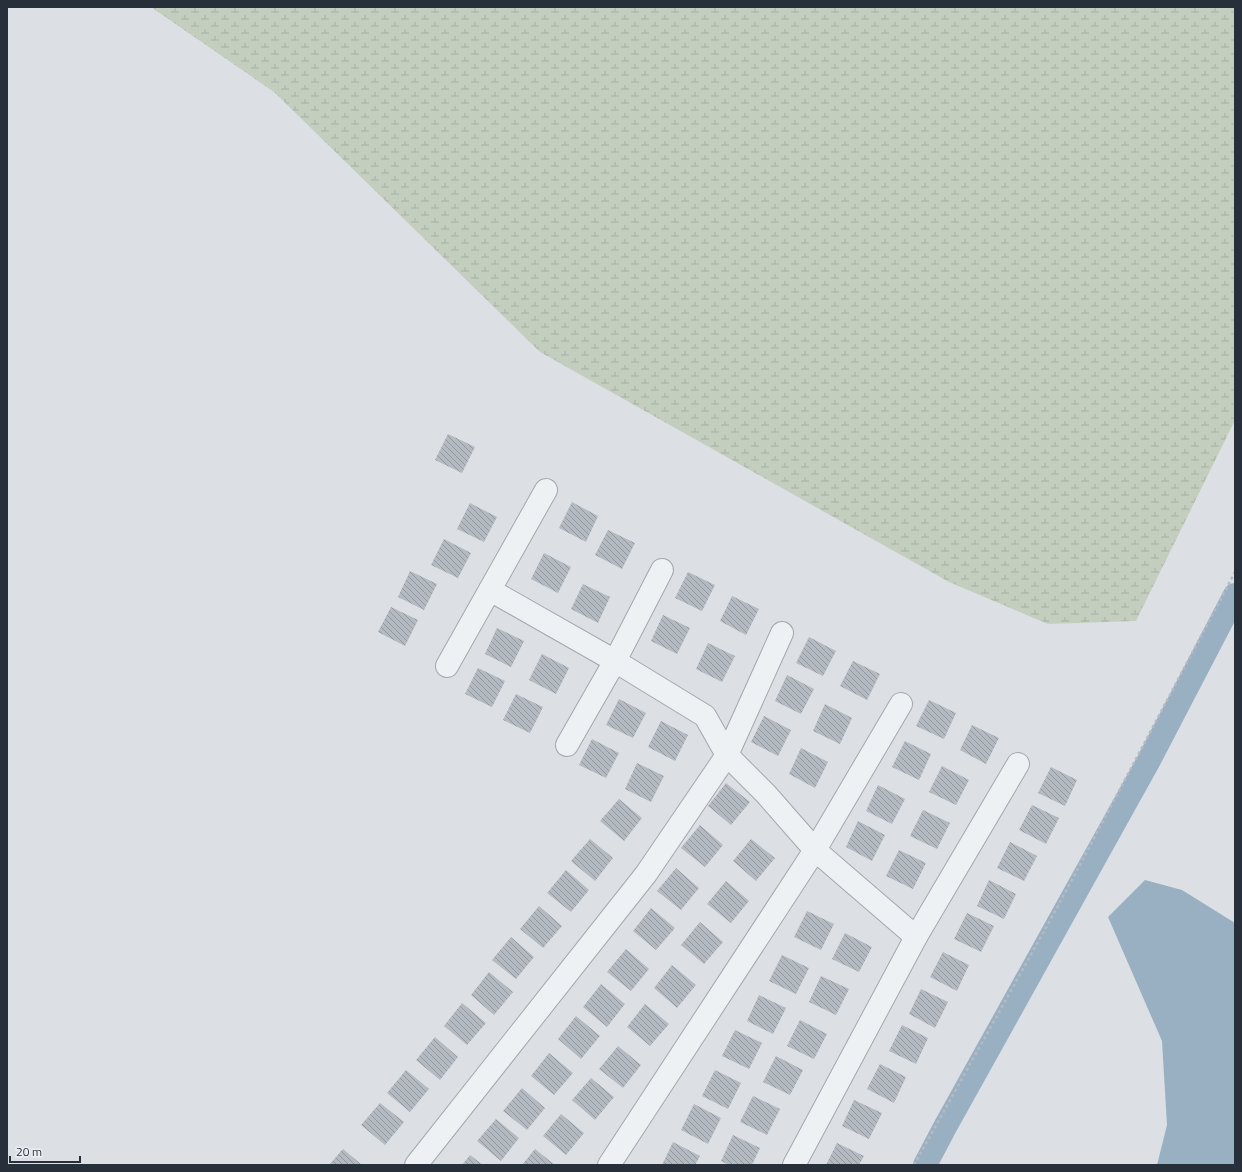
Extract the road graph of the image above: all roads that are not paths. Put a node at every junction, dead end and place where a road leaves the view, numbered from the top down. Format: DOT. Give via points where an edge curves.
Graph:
graph roads {
  1 [pos="546,490"];
  2 [pos="662,570"];
  3 [pos="490,590"];
  4 [pos="782,633"];
  5 [pos="615,661"];
  6 [pos="447,666"];
  7 [pos="901,704"];
  8 [pos="567,745"];
  9 [pos="727,755"];
  10 [pos="1018,764"];
  11 [pos="815,850"];
  12 [pos="916,937"];
  13 [pos="416,1165"];
  14 [pos="609,1165"];
  15 [pos="794,1165"];
  1 -- 3 [label="street"];
  2 -- 5 [label="street"];
  3 -- 5 [label="street"];
  3 -- 6 [label="street"];
  4 -- 9 [label="street"];
  5 -- 8 [label="street"];
  5 -- 9 [label="street" via="705,716"];
  7 -- 11 [label="street"];
  9 -- 11 [label="street" via="766,794"];
  9 -- 13 [label="street" via="646,874"];
  10 -- 12 [label="street"];
  11 -- 12 [label="street"];
  11 -- 14 [label="street"];
  12 -- 15 [label="street"];
}
